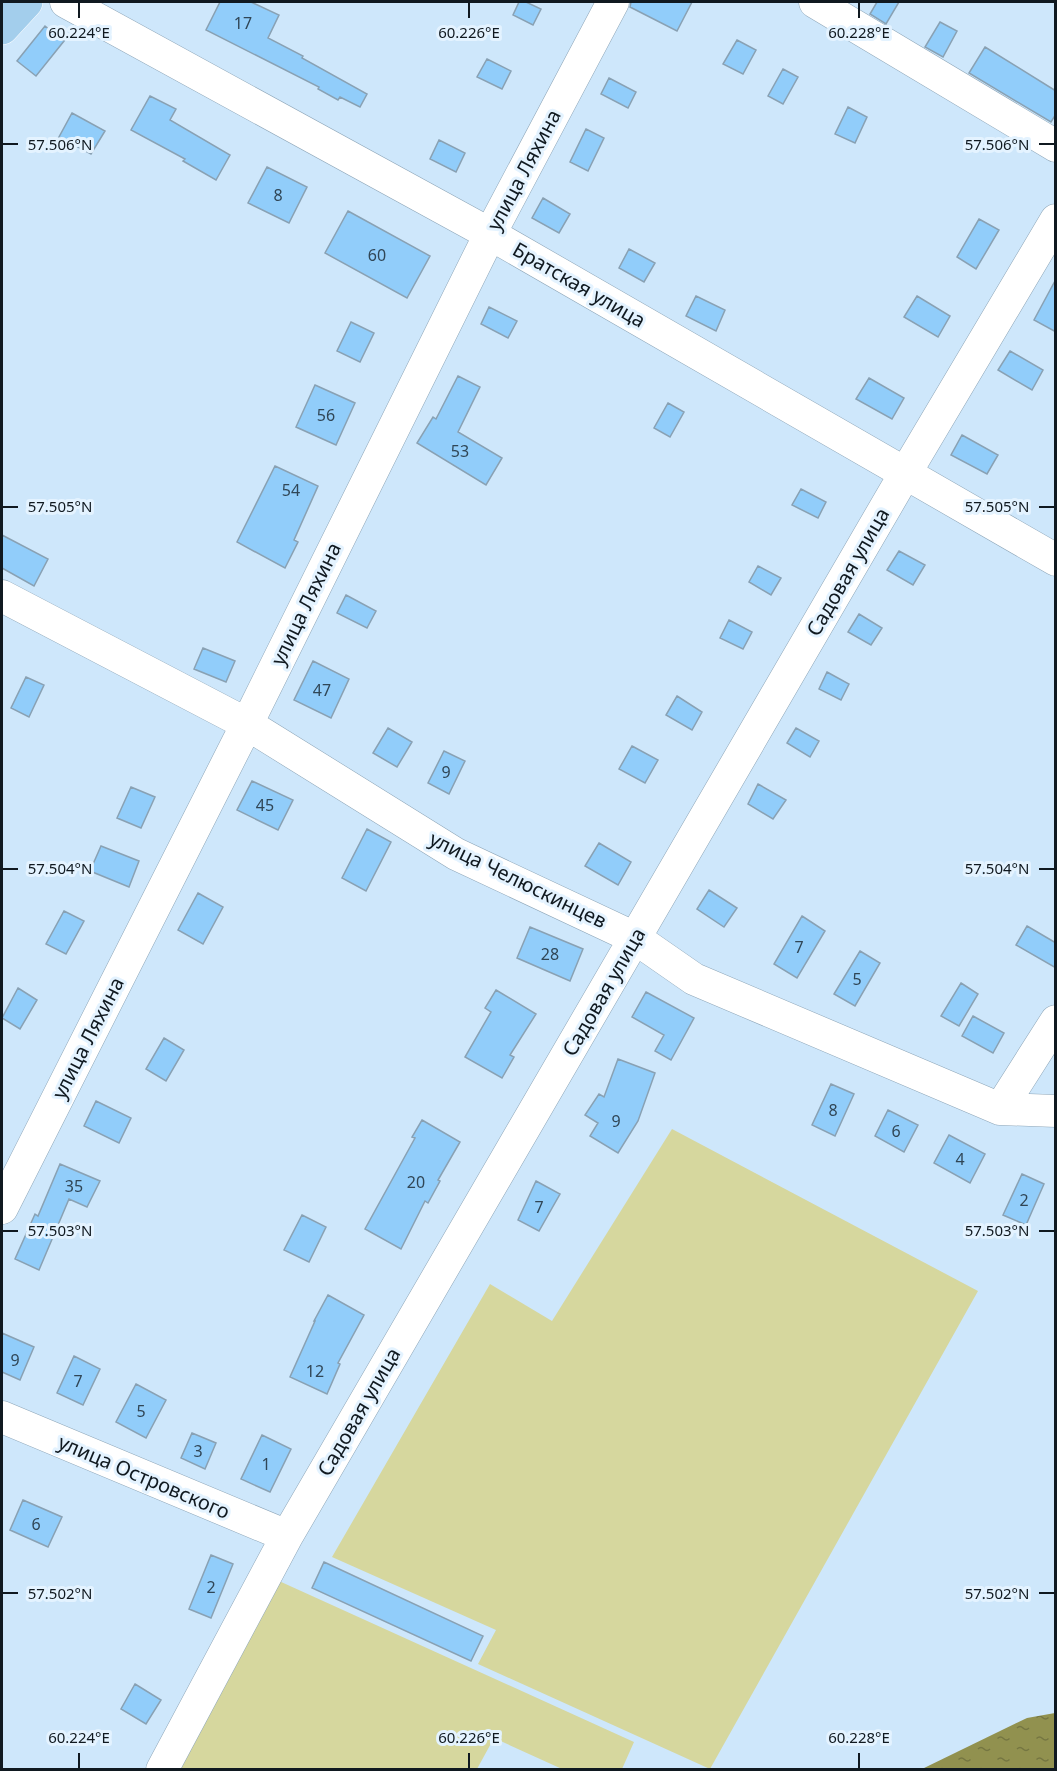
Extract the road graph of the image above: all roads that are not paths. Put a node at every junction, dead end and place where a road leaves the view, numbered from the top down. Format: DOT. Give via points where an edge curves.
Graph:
graph roads {
  1 [pos="26,2"];
  2 [pos="66,2"];
  3 [pos="613,2"];
  4 [pos="815,2"];
  5 [pos="2,28"];
  6 [pos="1056,146"];
  7 [pos="1056,220"];
  8 [pos="490,234"];
  9 [pos="906,472"];
  10 [pos="1056,560"];
  11 [pos="2,596"];
  12 [pos="247,724"];
  13 [pos="635,938"];
  14 [pos="1056,1021"];
  15 [pos="1000,1109"];
  16 [pos="1056,1111"];
  17 [pos="2,1208"];
  18 [pos="2,1417"];
  19 [pos="287,1536"];
  20 [pos="162,1770"];
  1 -- 5 [label="main road"];
  2 -- 8 [label="street, Братская улица"];
  3 -- 8 [label="street, улица Ляхина"];
  4 -- 6 [label="street"];
  7 -- 9 [label="street, Садовая улица"];
  8 -- 9 [label="street, Братская улица"];
  8 -- 12 [label="street, улица Ляхина"];
  9 -- 10 [label="street, Братская улица"];
  9 -- 13 [label="street, Садовая улица"];
  11 -- 12 [label="street, улица Челюскинцев"];
  12 -- 13 [label="street, улица Челюскинцев" via="456,854"];
  12 -- 17 [label="street, улица Ляхина"];
  13 -- 15 [label="street, улица Челюскинцев" via="694,979"];
  13 -- 19 [label="street, Садовая улица"];
  14 -- 15 [label="street"];
  15 -- 16 [label="street, улица Челюскинцев"];
  18 -- 19 [label="street, улица Островского"];
  19 -- 20 [label="street, Садовая улица"];
}
